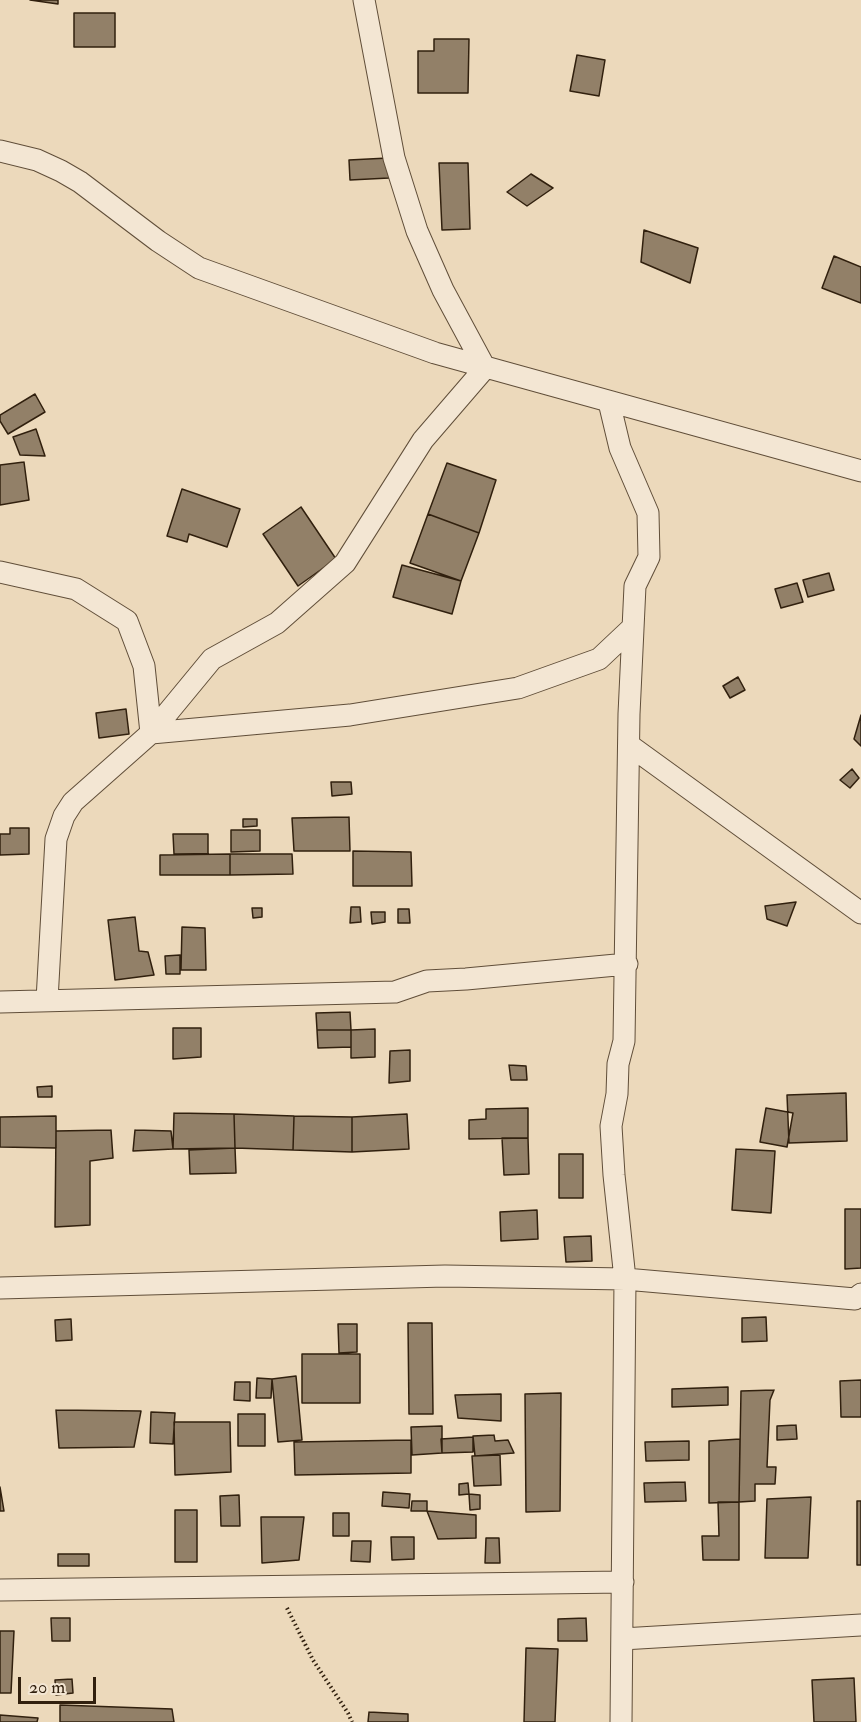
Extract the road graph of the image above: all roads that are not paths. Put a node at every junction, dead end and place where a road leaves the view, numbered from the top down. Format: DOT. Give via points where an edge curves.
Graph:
graph roads {
  1 [pos="364,0"];
  2 [pos="0,151"];
  3 [pos="485,368"];
  4 [pos="609,402"];
  5 [pos="861,471"];
  6 [pos="0,572"];
  7 [pos="633,627"];
  8 [pos="151,733"];
  9 [pos="629,745"];
  10 [pos="861,913"];
  11 [pos="627,964"];
  12 [pos="47,1000"];
  13 [pos="0,1002"];
  14 [pos="626,1279"];
  15 [pos="0,1288"];
  16 [pos="861,1294"];
  17 [pos="623,1582"];
  18 [pos="0,1590"];
  19 [pos="861,1624"];
  20 [pos="622,1639"];
  21 [pos="621,1722"];
  1 -- 3 [label="street" via="394,158 417,231"];
  2 -- 3 [label="street" via="37,160 80,182 200,268"];
  3 -- 4 [label="street"];
  3 -- 8 [label="street" via="423,440 345,563 277,623 212,659"];
  4 -- 5 [label="street"];
  4 -- 7 [label="street" via="620,448 648,513 649,558 635,586"];
  6 -- 8 [label="street" via="76,589 127,621 144,666"];
  7 -- 8 [label="street" via="599,659 518,688 350,715"];
  7 -- 9 [label="street"];
  8 -- 12 [label="street" via="73,802 59,827"];
  9 -- 10 [label="street"];
  9 -- 11 [label="street"];
  11 -- 12 [label="street" via="427,981 394,992"];
  11 -- 14 [label="street" via="624,1041 611,1126"];
  12 -- 13 [label="street"];
  14 -- 15 [label="street" via="445,1276"];
  14 -- 16 [label="street" via="855,1299"];
  14 -- 17 [label="street"];
  17 -- 18 [label="street"];
  17 -- 20 [label="street"];
  19 -- 20 [label="street"];
  20 -- 21 [label="street"];
}
